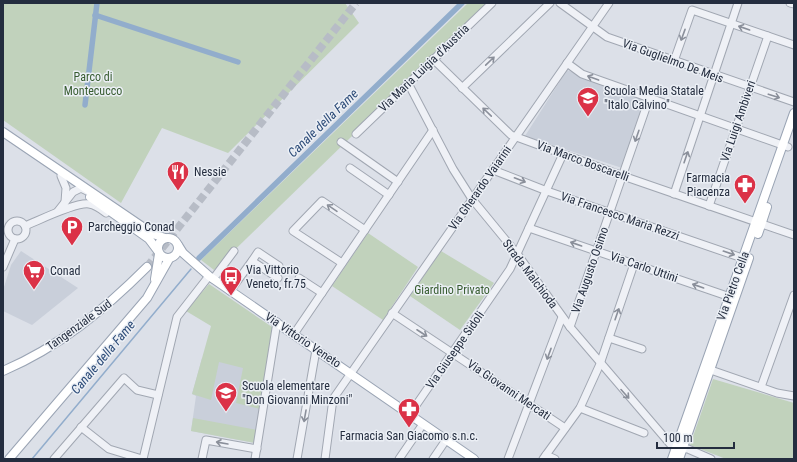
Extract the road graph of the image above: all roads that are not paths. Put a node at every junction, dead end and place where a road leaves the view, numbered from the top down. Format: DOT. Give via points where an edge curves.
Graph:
graph roads {
  1 [pos="492,3"];
  2 [pos="550,3"];
  3 [pos="560,3"];
  4 [pos="609,3"];
  5 [pos="738,3"];
  6 [pos="790,3"];
  7 [pos="794,4"];
  8 [pos="731,23"];
  9 [pos="592,28"];
  10 [pos="768,36"];
  11 [pos="794,45"];
  12 [pos="433,59"];
  13 [pos="674,61"];
  14 [pos="566,63"];
  15 [pos="714,75"];
  16 [pos="408,83"];
  17 [pos="462,88"];
  18 [pos="749,88"];
  19 [pos="649,99"];
  20 [pos="794,102"];
  21 [pos="794,113"];
  22 [pos="700,116"];
  23 [pos="736,128"];
  24 [pos="433,130"];
  25 [pos="794,130"];
  26 [pos="3,132"];
  27 [pos="356,134"];
  28 [pos="516,137"];
  29 [pos="341,142"];
  30 [pos="785,147"];
  31 [pos="34,154"];
  32 [pos="563,154"];
  33 [pos="350,168"];
  34 [pos="493,170"];
  35 [pos="61,176"];
  36 [pos="623,176"];
  37 [pos="398,182"];
  38 [pos="79,189"];
  39 [pos="547,191"];
  40 [pos="674,194"];
  41 [pos="389,195"];
  42 [pos="472,199"];
  43 [pos="65,204"];
  44 [pos="709,206"];
  45 [pos="610,213"];
  46 [pos="114,214"];
  47 [pos="124,214"];
  48 [pos="51,216"];
  49 [pos="759,223"];
  50 [pos="5,226"];
  51 [pos="25,226"];
  52 [pos="529,228"];
  53 [pos="365,230"];
  54 [pos="794,235"];
  55 [pos="165,238"];
  56 [pos="15,239"];
  57 [pos="178,245"];
  58 [pos="234,251"];
  59 [pos="596,251"];
  60 [pos="158,253"];
  61 [pos="518,256"];
  62 [pos="170,259"];
  63 [pos="746,259"];
  64 [pos="188,260"];
  65 [pos="252,261"];
  66 [pos="342,263"];
  67 [pos="634,264"];
  68 [pos="279,266"];
  69 [pos="3,267"];
  70 [pos="147,267"];
  71 [pos="211,277"];
  72 [pos="278,278"];
  73 [pos="299,278"];
  74 [pos="154,285"];
  75 [pos="230,291"];
  76 [pos="322,292"];
  77 [pos="794,295"];
  78 [pos="732,298"];
  79 [pos="392,314"];
  80 [pos="562,317"];
  81 [pos="277,322"];
  82 [pos="570,327"];
  83 [pos="294,334"];
  84 [pos="609,338"];
  85 [pos="316,350"];
  86 [pos="642,350"];
  87 [pos="453,353"];
  88 [pos="600,364"];
  89 [pos="707,369"];
  90 [pos="3,372"];
  91 [pos="351,373"];
  92 [pos="761,387"];
  93 [pos="158,395"];
  94 [pos="794,396"];
  95 [pos="530,405"];
  96 [pos="580,408"];
  97 [pos="410,414"];
  98 [pos="423,424"];
  99 [pos="81,427"];
  100 [pos="565,428"];
  101 [pos="644,433"];
  102 [pos="446,440"];
  103 [pos="680,448"];
  104 [pos="257,449"];
  105 [pos="544,457"];
  106 [pos="9,459"];
  107 [pos="54,459"];
  108 [pos="142,459"];
  109 [pos="202,459"];
  110 [pos="255,459"];
  111 [pos="297,459"];
  112 [pos="325,459"];
  113 [pos="399,459"];
  114 [pos="433,459"];
  115 [pos="474,459"];
  116 [pos="508,459"];
  117 [pos="555,459"];
  118 [pos="672,459"];
  119 [pos="679,459"];
  120 [pos="711,459"];
  1 -- 12 [label="street, Via Maria Luigia d'Austria"];
  17 -- 2 [label="street, one-way"];
  3 -- 9 [label="street, Via Guglielmo De Meis"];
  4 -- 9 [label="street, Via Gherardo Vaiarini"];
  5 -- 8 [label="street"];
  6 -- 7 [label="street"];
  10 -- 8 [label="street, one-way"];
  8 -- 13 [label="street, one-way" via="692,10"];
  8 -- 15 [label="street"];
  9 -- 13 [label="street, Via Guglielmo De Meis" via="607,37"];
  9 -- 14 [label="street, Via Gherardo Vaiarini"];
  10 -- 11 [label="street"];
  10 -- 18 [label="street, Via Luigi Ambiveri"];
  12 -- 16 [label="street, Via Maria Luigia d'Austria"];
  12 -- 17 [label="street, Via Marco Boscarelli"];
  13 -- 15 [label="street, Via Guglielmo De Meis"];
  19 -- 14 [label="street, one-way" via="582,74"];
  14 -- 28 [label="street, Via Gherardo Vaiarini"];
  15 -- 18 [label="street, Via Guglielmo De Meis"];
  15 -- 22 [label="street"];
  16 -- 24 [label="street, Strada Malchioda"];
  16 -- 27 [label="street, Via Maria Luigia d'Austria"];
  28 -- 17 [label="street, Via Marco Boscarelli, one-way"];
  18 -- 20 [label="street, Via Guglielmo De Meis, one-way"];
  18 -- 23 [label="street, Via Luigi Ambiveri"];
  19 -- 22 [label="street"];
  19 -- 36 [label="street, Via Augusto Osimo, one-way"];
  21 -- 30 [label="main road, Via Pietro Cella"];
  22 -- 23 [label="street"];
  40 -- 22 [label="street, one-way"];
  23 -- 30 [label="street"];
  23 -- 44 [label="street, Via Luigi Ambiveri"];
  24 -- 37 [label="street"];
  24 -- 42 [label="street, Strada Malchioda" via="452,169"];
  25 -- 30 [label="main road, Via Pietro Cella"];
  26 -- 31 [label="main road"];
  28 -- 32 [label="street, Via Marco Boscarelli"];
  28 -- 34 [label="street, Via Gherardo Vaiarini"];
  29 -- 37 [label="street"];
  30 -- 49 [label="main road, Via Pietro Cella"];
  31 -- 35 [label="main road"];
  31 -- 47 [label="main road"];
  32 -- 36 [label="street, Via Marco Boscarelli"];
  32 -- 39 [label="street, Via Giuseppe Sidoli"];
  33 -- 41 [label="street"];
  34 -- 39 [label="street, Via Francesco Maria Rezzi, one-way"];
  34 -- 42 [label="street, Via Gherardo Vaiarini"];
  35 -- 38 [label="main road"];
  35 -- 43 [label="street" via="66,188"];
  36 -- 40 [label="street, Via Marco Boscarelli"];
  36 -- 45 [label="street, Via Augusto Osimo"];
  37 -- 41 [label="street"];
  38 -- 43 [label="street" via="73,192"];
  38 -- 46 [label="main road"];
  38 -- 47 [label="street"];
  39 -- 45 [label="street, Via Francesco Maria Rezzi"];
  39 -- 52 [label="street, Via Giuseppe Sidoli"];
  40 -- 44 [label="street, Via Marco Boscarelli"];
  41 -- 53 [label="street"];
  42 -- 61 [label="street, Strada Malchioda"];
  42 -- 79 [label="street, Via Gherardo Vaiarini"];
  43 -- 48 [label="street"];
  44 -- 49 [label="street, Via Marco Boscarelli"];
  45 -- 59 [label="street, Via Augusto Osimo"];
  45 -- 63 [label="street, Via Francesco Maria Rezzi, one-way"];
  46 -- 48 [label="street" via="106,213 94,205 84,204 69,207"];
  46 -- 60 [label="main road" via="149,239"];
  47 -- 55 [label="main road" via="153,234"];
  48 -- 51 [label="street"];
  49 -- 54 [label="street, Via Marco Boscarelli"];
  49 -- 63 [label="main road, Via Pietro Cella"];
  50 -- 51 [label="street" via="17,221"];
  50 -- 56 [label="street" via="8,234"];
  51 -- 56 [label="street" via="24,236"];
  59 -- 52 [label="street, Via Carlo Uttini, one-way"];
  52 -- 61 [label="street, Via Giuseppe Sidoli"];
  53 -- 66 [label="street"];
  53 -- 66 [label="street, one-way" via="322,202 293,231"];
  55 -- 57 [label="main road" via="174,240"];
  55 -- 60 [label="main road" via="160,242"];
  56 -- 69 [label="street"];
  57 -- 62 [label="main road" via="178,252"];
  57 -- 64 [label="main road"];
  58 -- 71 [label="street"];
  59 -- 67 [label="street, Via Carlo Uttini"];
  59 -- 82 [label="street, Via Augusto Osimo"];
  60 -- 62 [label="main road"];
  60 -- 74 [label="main road"];
  61 -- 80 [label="street, Strada Malchioda"];
  61 -- 87 [label="street, Via Giuseppe Sidoli"];
  62 -- 64 [label="main road"];
  62 -- 74 [label="main road"];
  63 -- 78 [label="main road, Via Pietro Cella"];
  64 -- 71 [label="main road, Via Vittorio Veneto"];
  65 -- 68 [label="street" via="258,252"];
  65 -- 72 [label="street"];
  65 -- 75 [label="street"];
  66 -- 76 [label="street"];
  78 -- 67 [label="street, Via Carlo Uttini, one-way"];
  84 -- 67 [label="street, one-way"];
  70 -- 90 [label="main road, Tangenziale Sud" via="92,318 60,341"];
  71 -- 75 [label="main road, Via Vittorio Veneto"];
  71 -- 93 [label="street" via="177,317"];
  73 -- 76 [label="street"];
  74 -- 106 [label="main road" via="137,310"];
  75 -- 81 [label="main road, Via Vittorio Veneto"];
  76 -- 83 [label="street"];
  77 -- 92 [label="street"];
  78 -- 89 [label="main road, Via Pietro Cella"];
  79 -- 87 [label="street, Via Giovanni Mercati, one-way"];
  79 -- 91 [label="street, Via Gherardo Vaiarini"];
  80 -- 82 [label="street, Strada Malchioda"];
  80 -- 95 [label="street, one-way"];
  81 -- 83 [label="main road, Via Vittorio Veneto"];
  81 -- 104 [label="street"];
  82 -- 88 [label="street, Strada Malchioda"];
  83 -- 85 [label="main road, Via Vittorio Veneto"];
  84 -- 86 [label="street"];
  84 -- 88 [label="street"];
  85 -- 91 [label="main road, Via Vittorio Veneto"];
  85 -- 111 [label="street, one-way"];
  87 -- 95 [label="street, Via Giovanni Mercati"];
  87 -- 97 [label="street, Via Giuseppe Sidoli"];
  88 -- 96 [label="street"];
  88 -- 103 [label="street, Strada Malchioda, one-way" via="671,445"];
  89 -- 92 [label="street"];
  89 -- 103 [label="main road, Via Pietro Cella"];
  91 -- 97 [label="main road, Via Vittorio Veneto"];
  91 -- 112 [label="street, Via Gherardo Vaiarini" via="333,398"];
  92 -- 94 [label="street"];
  93 -- 99 [label="street" via="137,390 124,378"];
  93 -- 108 [label="street"];
  95 -- 100 [label="street, Via Giovanni Mercati"];
  95 -- 116 [label="street"];
  96 -- 100 [label="street"];
  96 -- 101 [label="street"];
  97 -- 98 [label="main road, Via Vittorio Veneto"];
  98 -- 102 [label="main road, Via Vittorio Veneto"];
  98 -- 113 [label="street"];
  99 -- 107 [label="street"];
  99 -- 108 [label="street" via="109,449"];
  100 -- 105 [label="street"];
  102 -- 114 [label="street"];
  102 -- 115 [label="main road, Via Vittorio Veneto"];
  103 -- 118 [label="main road, Via Pietro Cella"];
  103 -- 119 [label="main road, Via Pietro Cella"];
  103 -- 120 [label="street"];
  104 -- 109 [label="street, one-way" via="206,440"];
  104 -- 110 [label="street"];
  105 -- 117 [label="street"];
}
